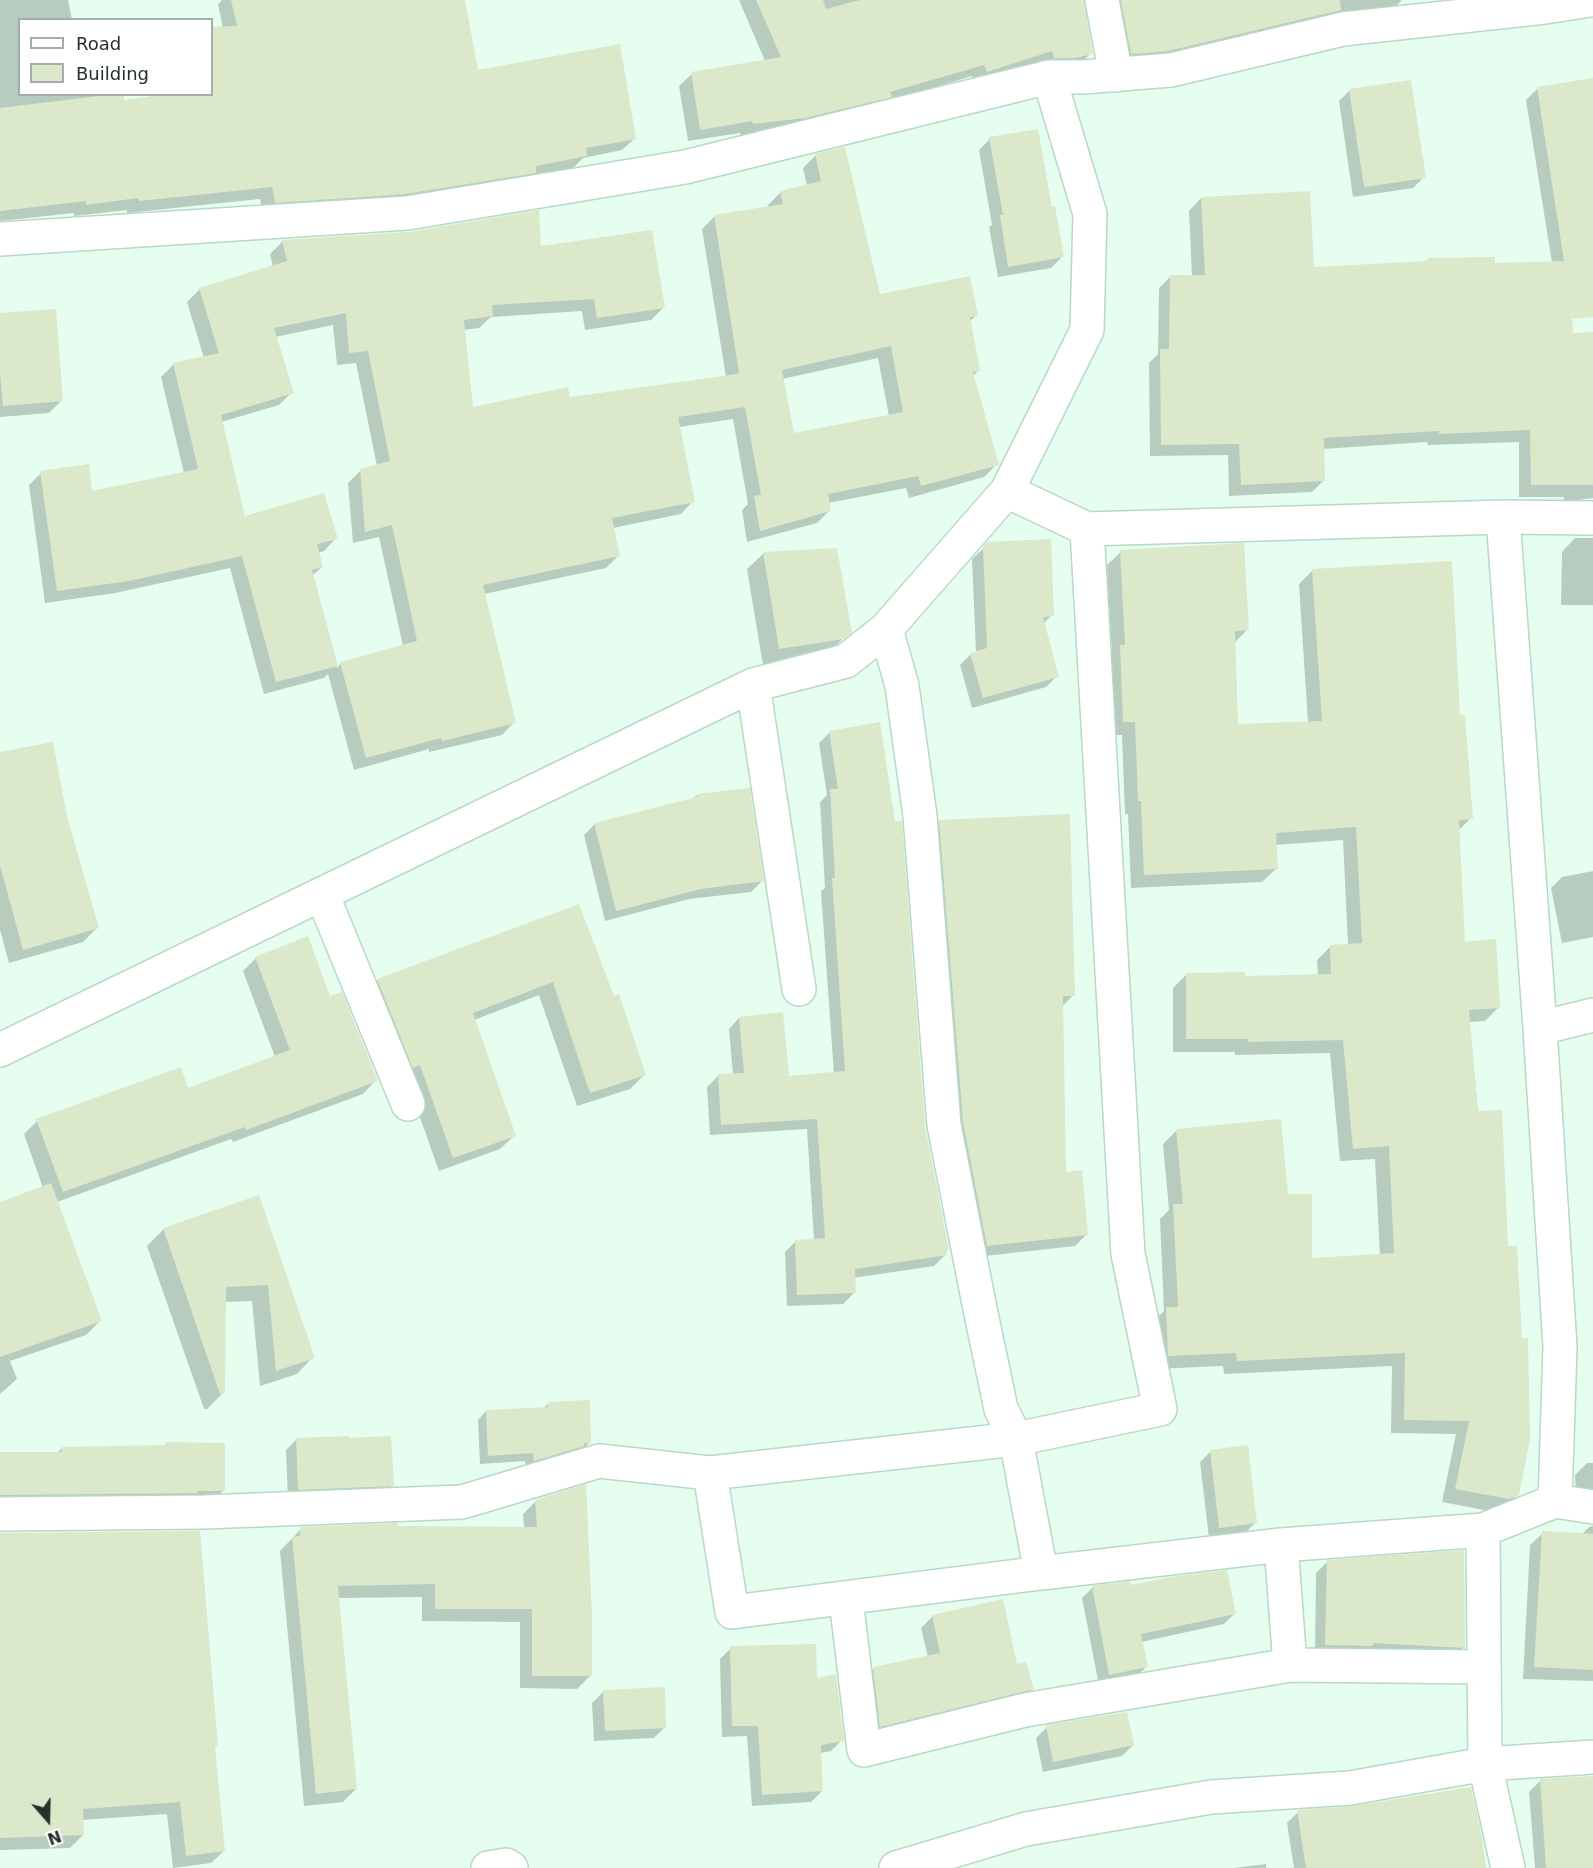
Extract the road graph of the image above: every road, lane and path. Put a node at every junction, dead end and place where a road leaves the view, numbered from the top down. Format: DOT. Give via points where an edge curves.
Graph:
graph roads {
  1 [pos="1102,0"];
  2 [pos="1590,0"];
  3 [pos="1116,75"];
  4 [pos="1049,77"];
  5 [pos="0,239"];
  6 [pos="1007,491"];
  7 [pos="1503,517"];
  8 [pos="1593,518"];
  9 [pos="1087,529"];
  10 [pos="886,629"];
  11 [pos="753,685"];
  12 [pos="322,894"];
  13 [pos="799,989"];
  14 [pos="1593,1015"];
  15 [pos="1540,1028"];
  16 [pos="0,1050"];
  17 [pos="408,1104"];
  18 [pos="1016,1439"];
  19 [pos="710,1473"];
  20 [pos="1555,1501"];
  21 [pos="1593,1507"];
  22 [pos="0,1514"];
  23 [pos="1483,1530"];
  24 [pos="1281,1545"];
  25 [pos="1041,1573"];
  26 [pos="846,1599"];
  27 [pos="1290,1665"];
  28 [pos="1484,1667"];
  29 [pos="1593,1757"];
  30 [pos="1485,1764"];
  31 [pos="488,1868"];
  32 [pos="511,1868"];
  33 [pos="896,1868"];
  34 [pos="1508,1868"];
  1 -- 3 [label="street"];
  2 -- 3 [label="street" via="1343,29 1172,70"];
  3 -- 4 [label="street"];
  4 -- 5 [label="street" via="685,167 407,213"];
  4 -- 6 [label="street" via="1090,214 1087,330"];
  6 -- 9 [label="street"];
  6 -- 10 [label="street"];
  7 -- 8 [label="street"];
  7 -- 9 [label="street"];
  7 -- 15 [label="street"];
  9 -- 18 [label="street" via="1128,1254 1160,1409"];
  10 -- 11 [label="street" via="846,661"];
  10 -- 18 [label="street" via="902,686 920,816 944,1125 1001,1409"];
  11 -- 12 [label="street"];
  11 -- 13 [label="street"];
  12 -- 16 [label="street"];
  12 -- 17 [label="street"];
  14 -- 15 [label="street"];
  15 -- 20 [label="street" via="1560,1347"];
  18 -- 19 [label="street"];
  18 -- 25 [label="street"];
  19 -- 22 [label="street" via="599,1461 462,1502 204,1512"];
  19 -- 26 [label="street" via="732,1612"];
  20 -- 21 [label="street"];
  20 -- 23 [label="street"];
  23 -- 24 [label="street"];
  23 -- 28 [label="street"];
  24 -- 25 [label="street"];
  24 -- 27 [label="street"];
  25 -- 26 [label="street"];
  26 -- 27 [label="street" via="864,1750 1025,1710"];
  27 -- 28 [label="street"];
  28 -- 30 [label="street"];
  29 -- 30 [label="street"];
  30 -- 33 [label="street" via="1350,1788 1211,1797 1038,1827"];
  30 -- 34 [label="street"];
  31 -- 32 [label="street"];
}
